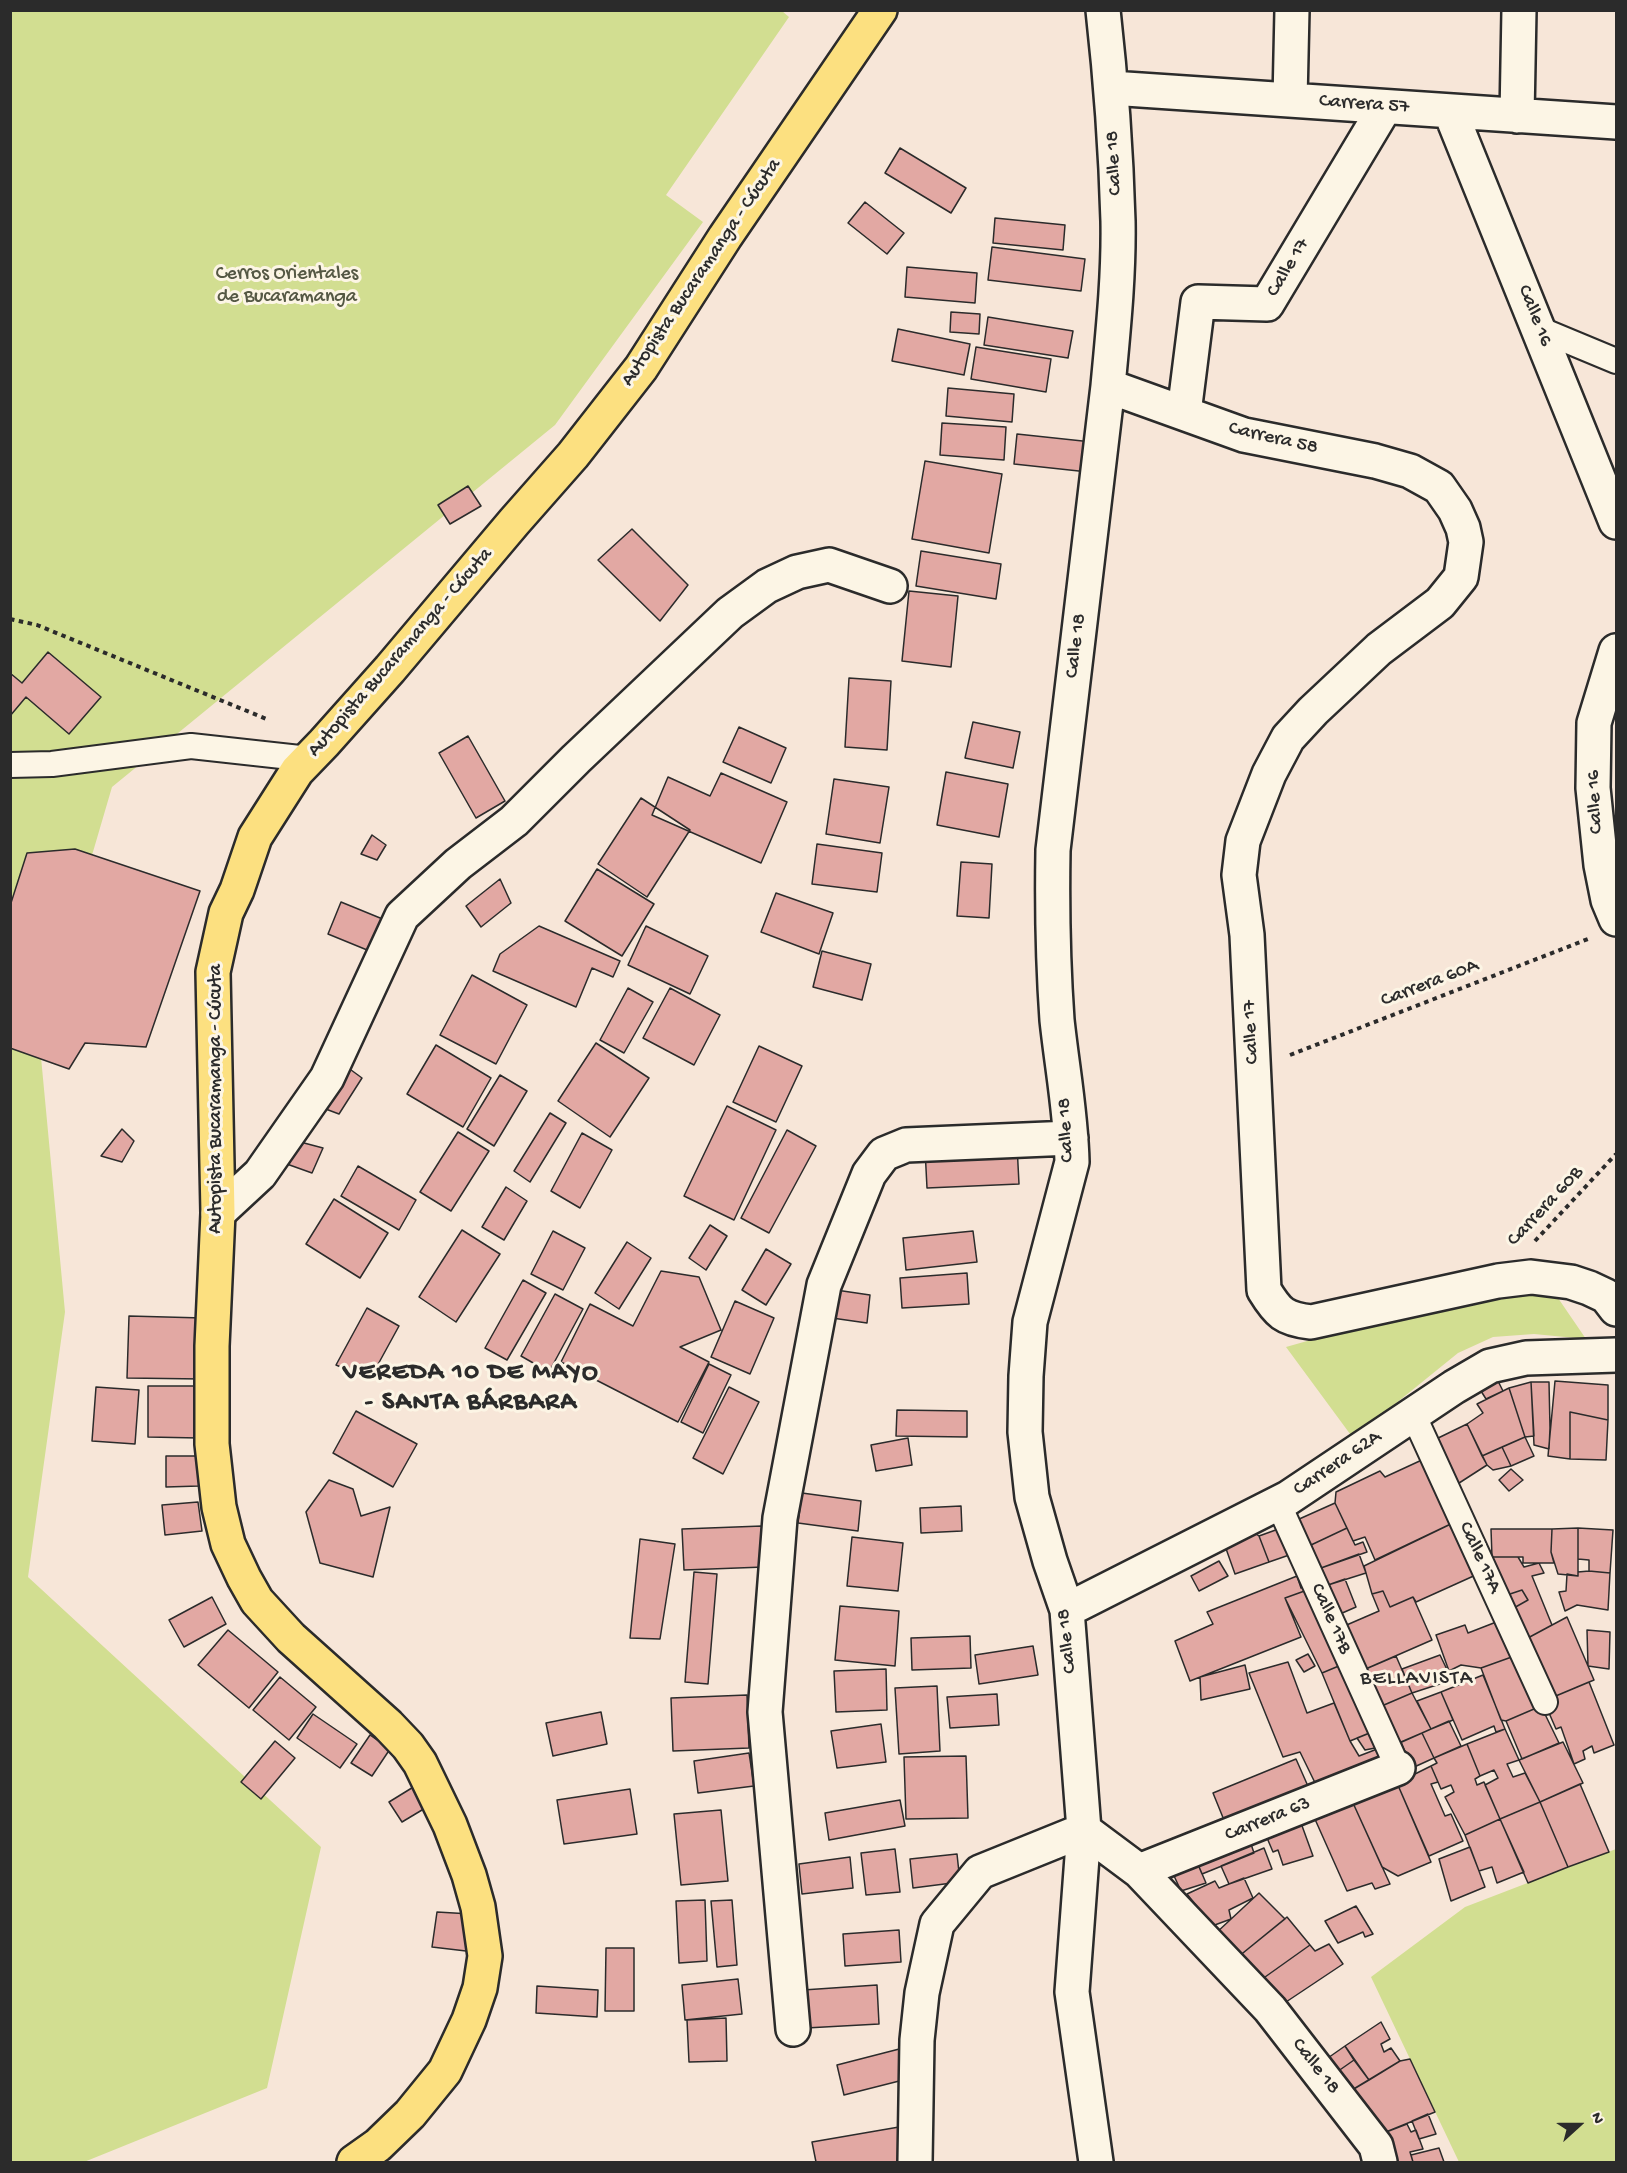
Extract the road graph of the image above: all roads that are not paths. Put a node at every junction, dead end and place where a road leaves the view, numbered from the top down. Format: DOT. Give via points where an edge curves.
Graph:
graph roads {
  1 [pos="880,10"];
  2 [pos="1103,10"];
  3 [pos="1292,10"];
  4 [pos="1519,10"];
  5 [pos="1111,88"];
  6 [pos="1290,100"];
  7 [pos="1385,106"];
  8 [pos="1450,111"];
  9 [pos="1517,116"];
  10 [pos="1617,122"];
  11 [pos="1539,329"];
  12 [pos="1617,361"];
  13 [pos="1108,386"];
  14 [pos="1184,413"];
  15 [pos="1439,488"];
  16 [pos="1617,522"];
  17 [pos="890,586"];
  18 [pos="1617,651"];
  19 [pos="309,759"];
  20 [pos="10,765"];
  21 [pos="1606,927"];
  22 [pos="1071,1138"];
  23 [pos="218,1213"];
  24 [pos="1617,1309"];
  25 [pos="1617,1355"];
  26 [pos="1413,1414"];
  27 [pos="1278,1503"];
  28 [pos="1066,1610"];
  29 [pos="1545,1702"];
  30 [pos="1398,1768"];
  31 [pos="1084,1830"];
  32 [pos="1139,1871"];
  33 [pos="793,2029"];
  34 [pos="354,2163"];
  35 [pos="915,2163"];
  36 [pos="1096,2163"];
  37 [pos="1380,2163"];
  1 -- 19 [label="highway, Autopista Bucaramanga - Cúcuta" via="641,368 573,455"];
  2 -- 5 [label="street, Calle 18"];
  3 -- 6 [label="street"];
  4 -- 9 [label="street"];
  5 -- 6 [label="street, Carrera 57"];
  5 -- 13 [label="street, Calle 18" via="1118,223"];
  6 -- 7 [label="street, Carrera 57"];
  7 -- 8 [label="street, Carrera 57"];
  7 -- 14 [label="street, Calle 17" via="1267,304 1198,302"];
  8 -- 9 [label="street, Carrera 57"];
  8 -- 11 [label="street, Calle 16"];
  9 -- 10 [label="street, Carrera 57"];
  11 -- 12 [label="lane"];
  11 -- 16 [label="street, Calle 16"];
  13 -- 14 [label="street, Carrera 58"];
  13 -- 22 [label="street, Calle 18" via="1053,850 1052,947"];
  14 -- 15 [label="street, Carrera 58" via="1244,435 1410,471"];
  15 -- 24 [label="street, Calle 17" via="1463,528 1466,542 1461,577 1440,603 1379,649 1288,738 1243,841 1239,875 1247,935 1264,1290 1279,1312 1311,1322 1531,1277 1571,1282 1606,1296"];
  17 -- 23 [label="street" via="829,565 797,572 767,586 730,613 514,821 410,908 402,916 327,1078 261,1173"];
  18 -- 21 [label="street, Calle 16" via="1594,723 1593,788 1600,865 1608,900"];
  19 -- 20 [label="lane" via="191,746 52,764"];
  19 -- 23 [label="highway, Autopista Bucaramanga - Cúcuta" via="290,781 255,837 226,914 213,972"];
  22 -- 28 [label="street, Calle 18" via="1072,1162 1030,1322 1025,1432 1032,1497"];
  22 -- 33 [label="street" via="906,1145 884,1154 869,1174 824,1285 780,1518 765,1712"];
  23 -- 34 [label="highway, Autopista Bucaramanga - Cúcuta" via="212,1444 219,1507 228,1544 257,1601 273,1620 388,1725 420,1763 446,1816 478,1907 485,1956 469,2020 444,2071 410,2114"];
  25 -- 26 [label="street, Carrera 62A" via="1526,1358 1490,1366"];
  26 -- 27 [label="street, Carrera 62A"];
  26 -- 29 [label="lane, Calle 17A"];
  27 -- 28 [label="street, Carrera 62A"];
  27 -- 30 [label="lane, Calle 17B"];
  28 -- 31 [label="street, Calle 18"];
  30 -- 32 [label="street, Carrera 63"];
  31 -- 32 [label="street, Calle 18"];
  31 -- 35 [label="street" via="980,1872 937,1924 922,1993 917,2040"];
  31 -- 36 [label="street" via="1072,1992"];
  32 -- 37 [label="street, Calle 18" via="1270,2009 1376,2146"];
}
